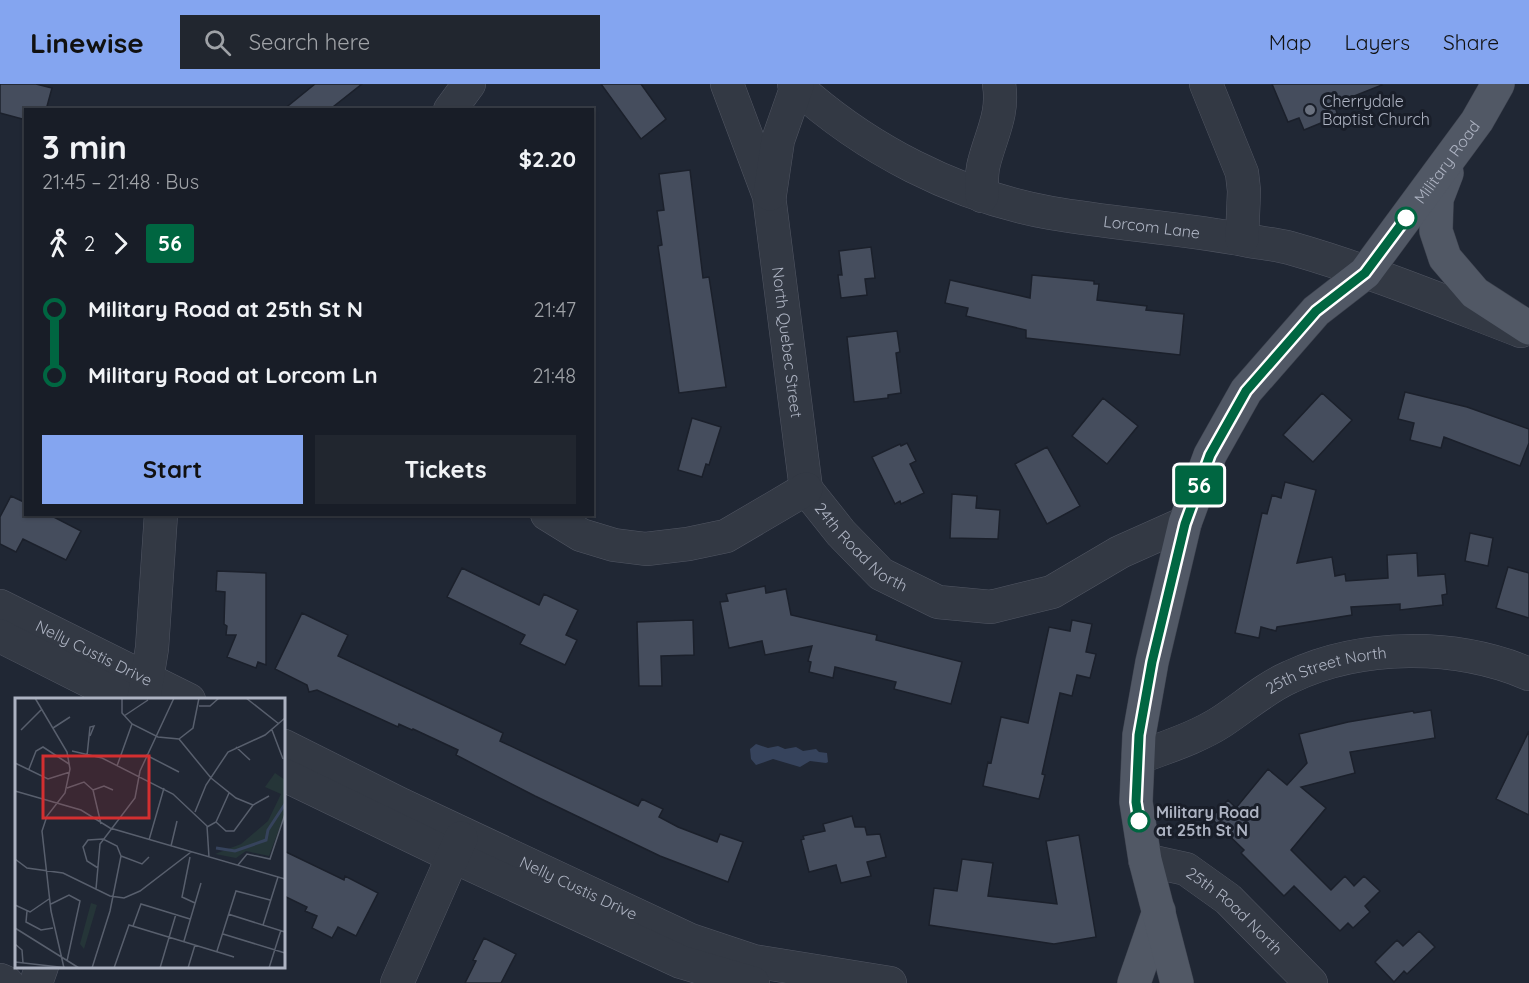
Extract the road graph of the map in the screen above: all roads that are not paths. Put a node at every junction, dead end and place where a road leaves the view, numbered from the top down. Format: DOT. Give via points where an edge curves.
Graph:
graph roads {
  1 [pos="469,84"];
  2 [pos="727,84"];
  3 [pos="999,84"];
  4 [pos="1206,84"];
  5 [pos="1498,84"];
  6 [pos="796,85"];
  7 [pos="451,108"];
  8 [pos="1466,137"];
  9 [pos="769,196"];
  10 [pos="982,196"];
  11 [pos="1242,239"];
  12 [pos="1365,273"];
  13 [pos="1529,328"];
  14 [pos="1529,334"];
  15 [pos="806,489"];
  16 [pos="161,516"];
  17 [pos="551,516"];
  18 [pos="1185,524"];
  19 [pos="0,606"];
  20 [pos="0,636"];
  21 [pos="1529,674"];
  22 [pos="140,693"];
  23 [pos="181,698"];
  24 [pos="285,747"];
  25 [pos="1138,758"];
  26 [pos="285,775"];
  27 [pos="457,845"];
  28 [pos="1145,860"];
  29 [pos="1159,911"];
  30 [pos="686,951"];
  31 [pos="41,968"];
  32 [pos="0,980"];
  33 [pos="7,983"];
  34 [pos="36,983"];
  35 [pos="397,983"];
  36 [pos="753,983"];
  37 [pos="890,983"];
  38 [pos="1134,983"];
  39 [pos="1177,983"];
  40 [pos="1311,983"];
  1 -- 7 [label="street"];
  2 -- 9 [label="street, North Quebec Street"];
  3 -- 10 [label="street" via="997,126 983,164"];
  4 -- 11 [label="street" via="1242,173"];
  5 -- 8 [label="main road, Military Road"];
  6 -- 9 [label="street, North Quebec Street" via="778,140"];
  6 -- 10 [label="street, Lorcom Lane" via="854,132 925,172"];
  8 -- 12 [label="main road, Military Road"];
  8 -- 13 [label="main road" via="1437,199 1436,231 1445,258 1475,293"];
  9 -- 15 [label="street, North Quebec Street"];
  10 -- 11 [label="street, Lorcom Lane" via="1053,213"];
  11 -- 12 [label="street, Lorcom Lane" via="1288,248"];
  12 -- 14 [label="street, Lorcom Lane"];
  12 -- 18 [label="main road, Military Road" via="1316,311 1246,391 1210,455"];
  15 -- 17 [label="street, 24th Road North" via="726,536 646,549 581,535"];
  15 -- 18 [label="street, 24th Road North" via="880,574 938,603 991,607 1052,592 1120,552"];
  16 -- 22 [label="street"];
  18 -- 25 [label="main road, Military Road" via="1152,662"];
  19 -- 22 [label="street, Nelly Custis Drive"];
  20 -- 22 [label="street, Nelly Custis Drive"];
  21 -- 25 [label="street, 25th Street North" via="1508,665 1456,654 1402,651 1347,658 1287,678 1221,722"];
  22 -- 23 [label="street, Nelly Custis Drive"];
  24 -- 27 [label="street, Nelly Custis Drive"];
  25 -- 28 [label="main road, Military Road" via="1136,802"];
  26 -- 27 [label="street, Nelly Custis Drive"];
  27 -- 30 [label="street, Nelly Custis Drive"];
  27 -- 35 [label="street"];
  28 -- 29 [label="main road, Military Road"];
  28 -- 40 [label="street, 25th Road North" via="1186,869 1228,899"];
  29 -- 38 [label="main road"];
  29 -- 39 [label="main road, Military Road"];
  30 -- 36 [label="street, Nelly Custis Drive"];
  30 -- 37 [label="street, Nelly Custis Drive"];
  31 -- 34 [label="street"];
  32 -- 33 [label="street"];
}
